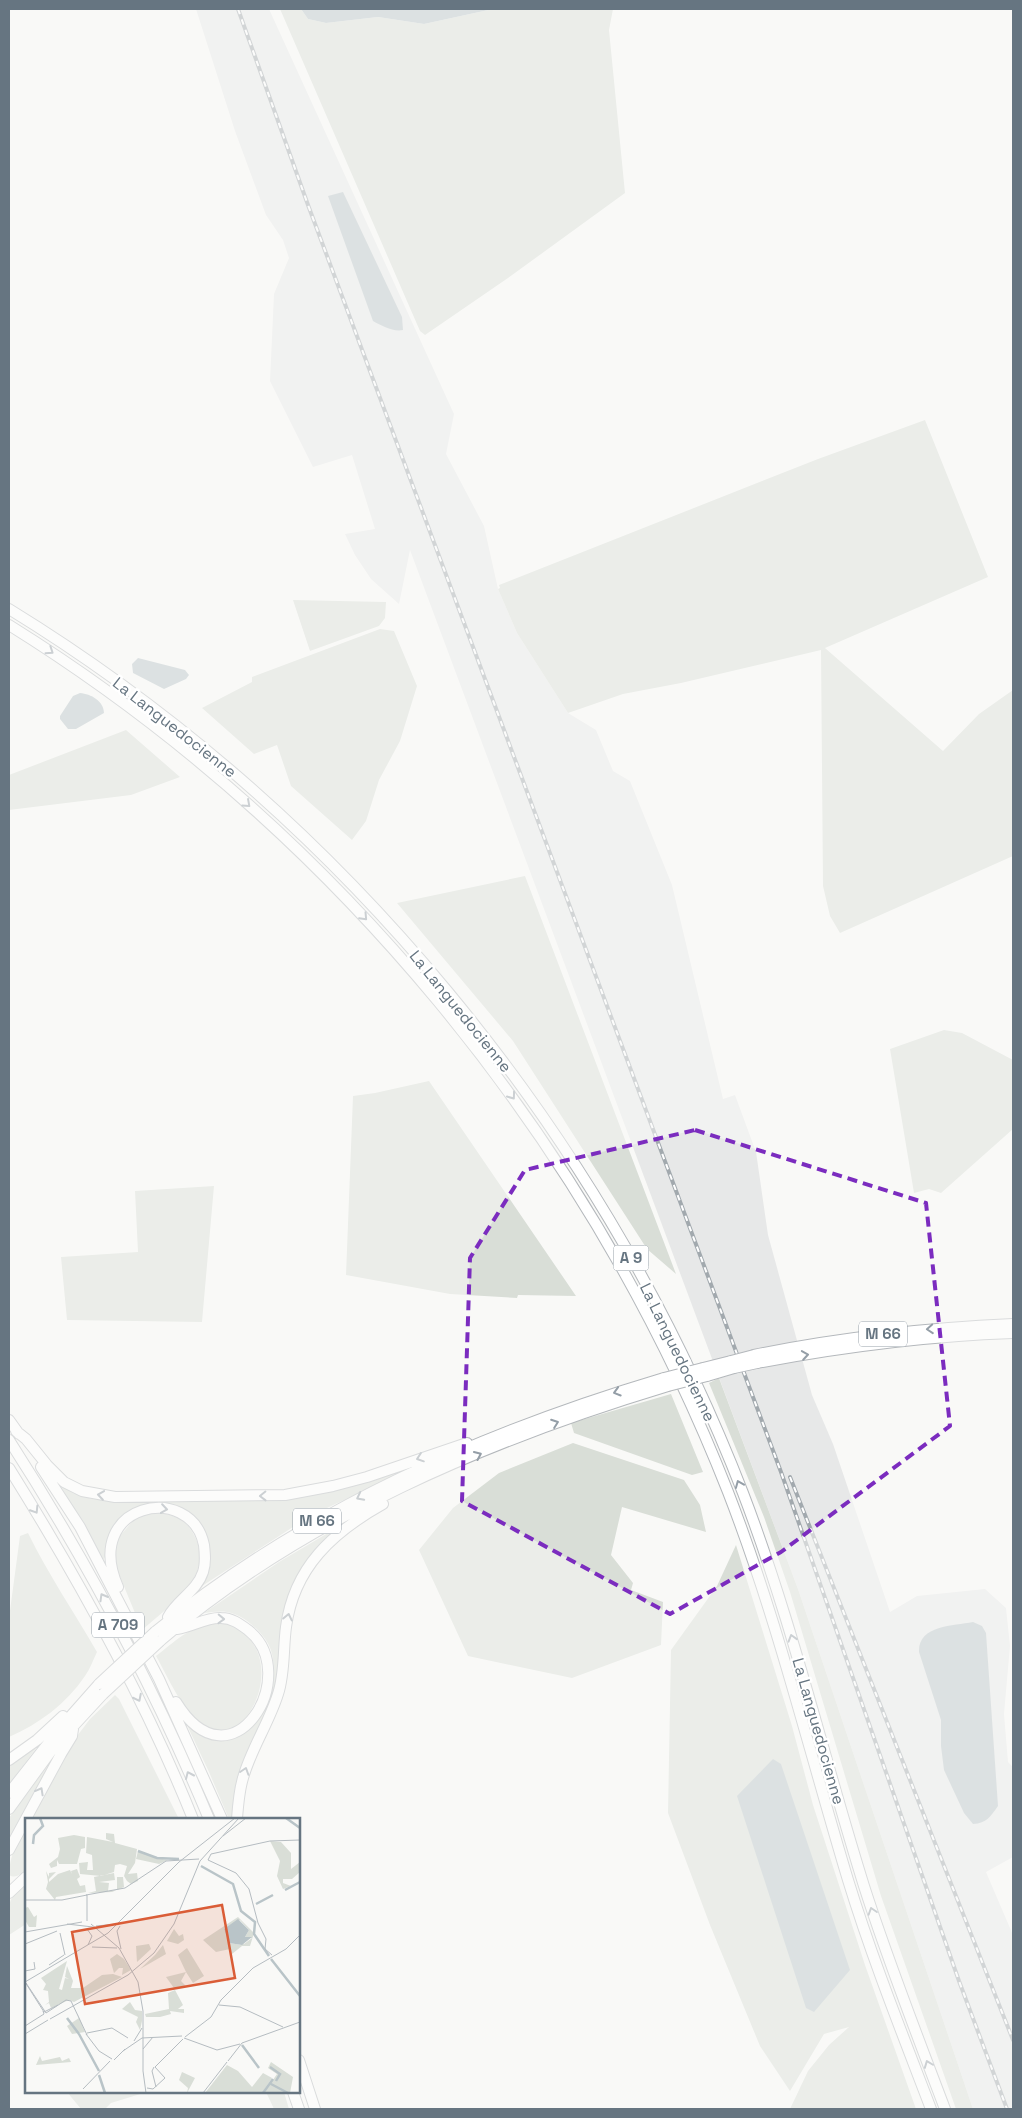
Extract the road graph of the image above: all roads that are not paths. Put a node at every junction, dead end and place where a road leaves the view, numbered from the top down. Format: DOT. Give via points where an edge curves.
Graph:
graph roads {
  1 [pos="9,609"];
  2 [pos="9,625"];
  3 [pos="1013,1324"];
  4 [pos="1013,1333"];
  5 [pos="756,1359"];
  6 [pos="666,1382"];
  7 [pos="9,1420"];
  8 [pos="16,1431"];
  9 [pos="9,1440"];
  10 [pos="484,1441"];
  11 [pos="9,1468"];
  12 [pos="401,1488"];
  13 [pos="127,1616"];
  14 [pos="169,1627"];
  15 [pos="159,1679"];
  16 [pos="101,1689"];
  17 [pos="84,1699"];
  18 [pos="74,1725"];
  19 [pos="9,1760"];
  20 [pos="9,1793"];
  21 [pos="9,1809"];
  22 [pos="26,1818"];
  23 [pos="193,1818"];
  24 [pos="209,1818"];
  25 [pos="222,1818"];
  26 [pos="237,1818"];
  27 [pos="25,1820"];
  28 [pos="9,1850"];
  29 [pos="25,1877"];
  30 [pos="9,1893"];
  31 [pos="300,2063"];
  32 [pos="293,2093"];
  33 [pos="299,2109"];
  34 [pos="315,2109"];
  35 [pos="931,2109"];
  36 [pos="945,2109"];
  36 -- 1 [label="highway, La Languedocienne / A 9, one-way" via="876,1924 782,1606 742,1492 674,1338 593,1193 541,1114 461,1008 403,940 328,861 252,789 176,726 86,659"];
  2 -- 35 [label="highway, La Languedocienne / A 9, one-way" via="71,665 165,734 247,804 332,884 402,958 471,1042 576,1192 668,1356 729,1496 769,1610 862,1923"];
  3 -- 5 [label="highway, M 66, one-way" via="912,1330 795,1347"];
  5 -- 4 [label="highway, M 66, one-way" via="961,1335"];
  5 -- 6 [label="highway, M 66, bridge"];
  6 -- 10 [label="highway, M 66, one-way" via="559,1411"];
  12 -- 6 [label="highway, M 66, one-way" via="543,1427"];
  7 -- 8 [label="highway"];
  10 -- 8 [label="highway, one-way" via="464,1443 367,1477 285,1495 115,1497 91,1494 64,1482"];
  8 -- 13 [label="highway" via="80,1528"];
  24 -- 9 [label="highway, A 709, one-way" via="154,1695 110,1609"];
  10 -- 14 [label="highway, M 66, one-way" via="383,1486 282,1541"];
  11 -- 23 [label="highway, A 709, one-way" via="99,1622 149,1720"];
  12 -- 14 [label="highway, M 66" via="316,1531"];
  26 -- 12 [label="highway, one-way" via="243,1778 280,1688 288,1617 303,1574 331,1540 394,1498"];
  13 -- 14 [label="highway, one-way" via="126,1605 111,1571 112,1539 121,1524 136,1512 169,1509 193,1523 202,1537 206,1555 196,1586 171,1612"];
  13 -- 15 [label="highway"];
  14 -- 15 [label="highway, one-way" via="220,1618 242,1625 256,1638 265,1654 267,1691 244,1728 220,1736 207,1733 184,1716 167,1686"];
  14 -- 16 [label="highway, M 66, bridge"];
  15 -- 25 [label="highway"];
  16 -- 17 [label="highway, M 66"];
  16 -- 18 [label="highway, M 66"];
  17 -- 19 [label="highway, M 66" via="78,1700 37,1740"];
  17 -- 20 [label="highway, M 66"];
  18 -- 21 [label="highway, M 66"];
  22 -- 18 [label="highway, M 66, one-way" via="72,1736"];
  28 -- 27 [label="highway, M 66, one-way"];
  29 -- 30 [label="highway"];
  31 -- 34 [label="highway"];
  32 -- 33 [label="highway"];
}
